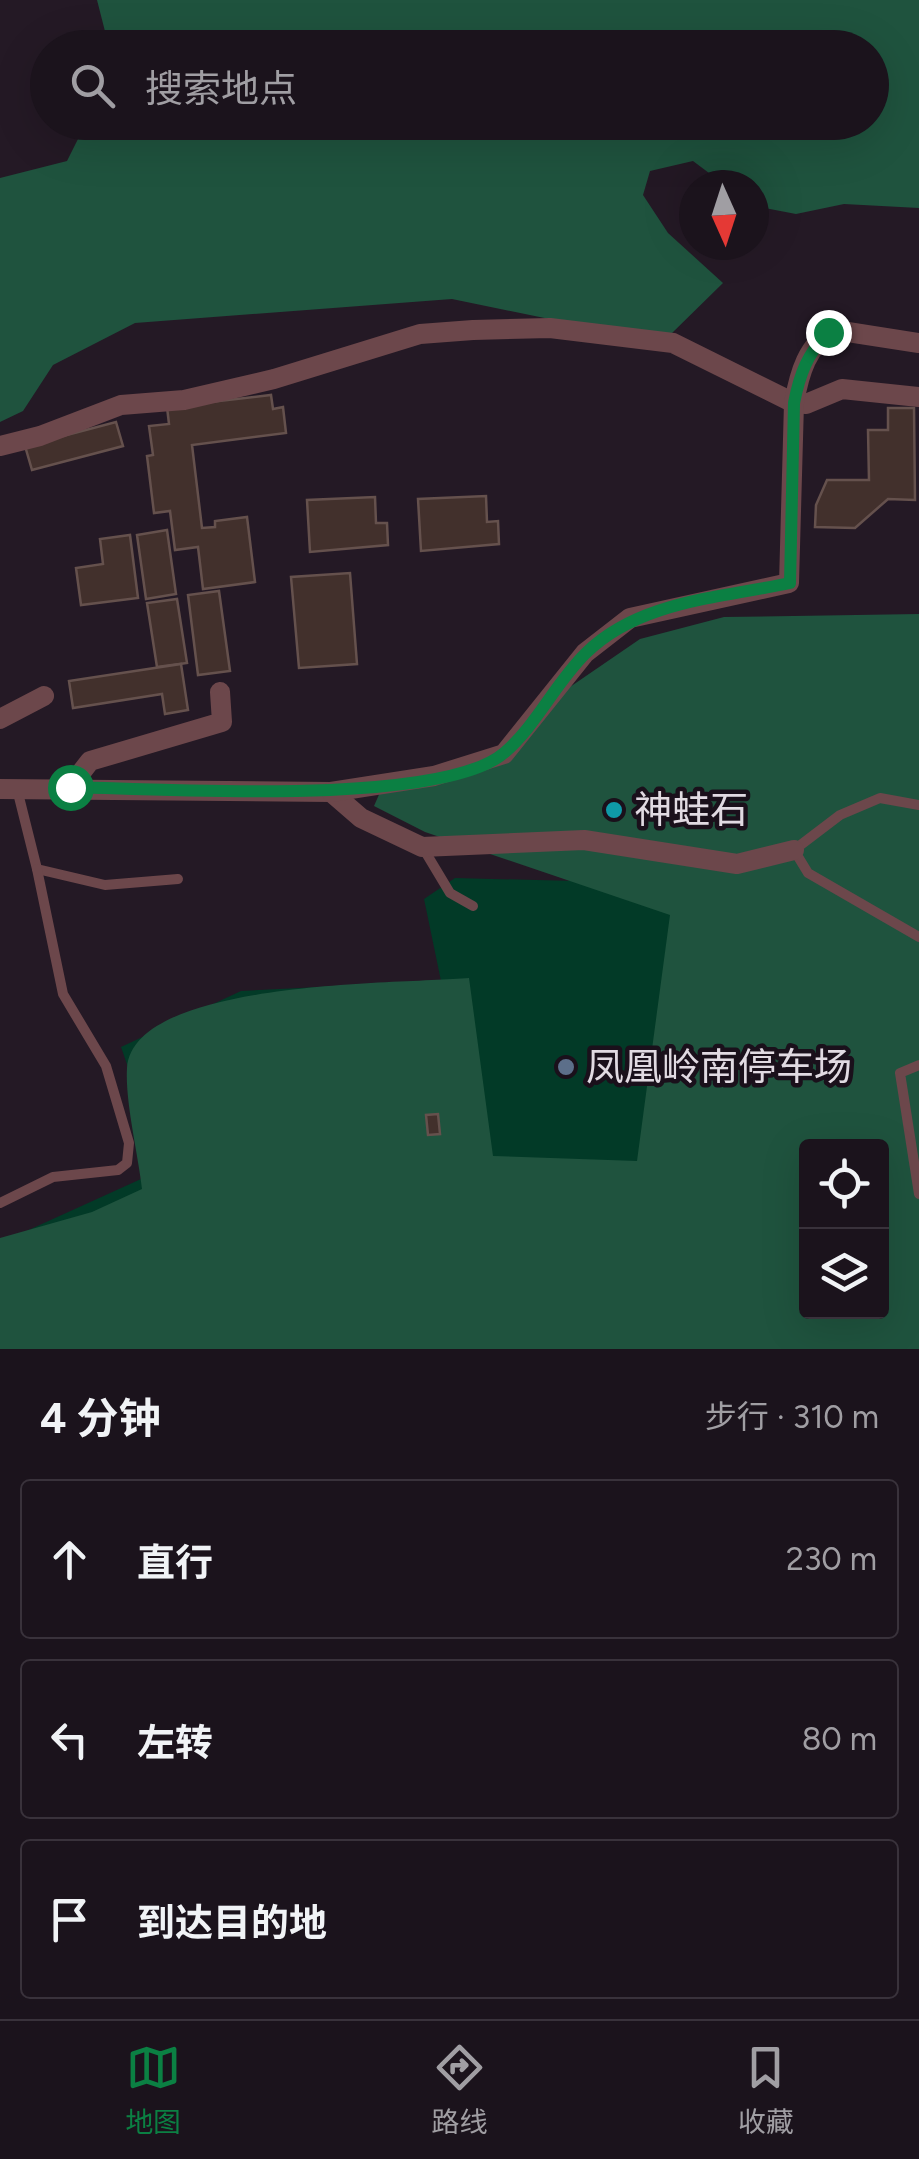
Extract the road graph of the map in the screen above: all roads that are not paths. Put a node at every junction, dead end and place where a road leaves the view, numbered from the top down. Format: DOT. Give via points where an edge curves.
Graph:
graph roads {
  1 [pos="919,343"];
  2 [pos="919,397"];
  3 [pos="794,403"];
  4 [pos="0,446"];
  5 [pos="220,692"];
  6 [pos="44,696"];
  7 [pos="0,719"];
  8 [pos="70,787"];
  9 [pos="9,788"];
  10 [pos="331,792"];
  11 [pos="919,805"];
  12 [pos="422,847"];
  13 [pos="794,850"];
  14 [pos="36,869"];
  15 [pos="178,879"];
  16 [pos="473,906"];
  17 [pos="919,937"];
  18 [pos="919,1065"];
  19 [pos="919,1194"];
  20 [pos="0,1203"];
  1 -- 3 [label="street" via="828,332 799,374"];
  2 -- 3 [label="street" via="842,389"];
  3 -- 4 [label="street" via="673,343 550,328 473,330 420,334 184,400 121,405"];
  3 -- 10 [label="street" via="790,583 630,618 585,653 504,754 434,776"];
  5 -- 8 [label="street" via="222,722 90,761"];
  6 -- 7 [label="street"];
  8 -- 9 [label="street"];
  8 -- 10 [label="street"];
  9 -- 14 [label="lane"];
  10 -- 12 [label="street" via="361,818"];
  11 -- 13 [label="lane" via="880,798 840,815"];
  12 -- 13 [label="street" via="584,840 737,864"];
  12 -- 16 [label="lane" via="450,893"];
  13 -- 17 [label="lane" via="808,873"];
  14 -- 15 [label="lane" via="105,884"];
  14 -- 20 [label="lane" via="63,994 106,1066 129,1143 127,1163 118,1170 53,1177"];
  18 -- 19 [label="lane" via="900,1074"];
}
